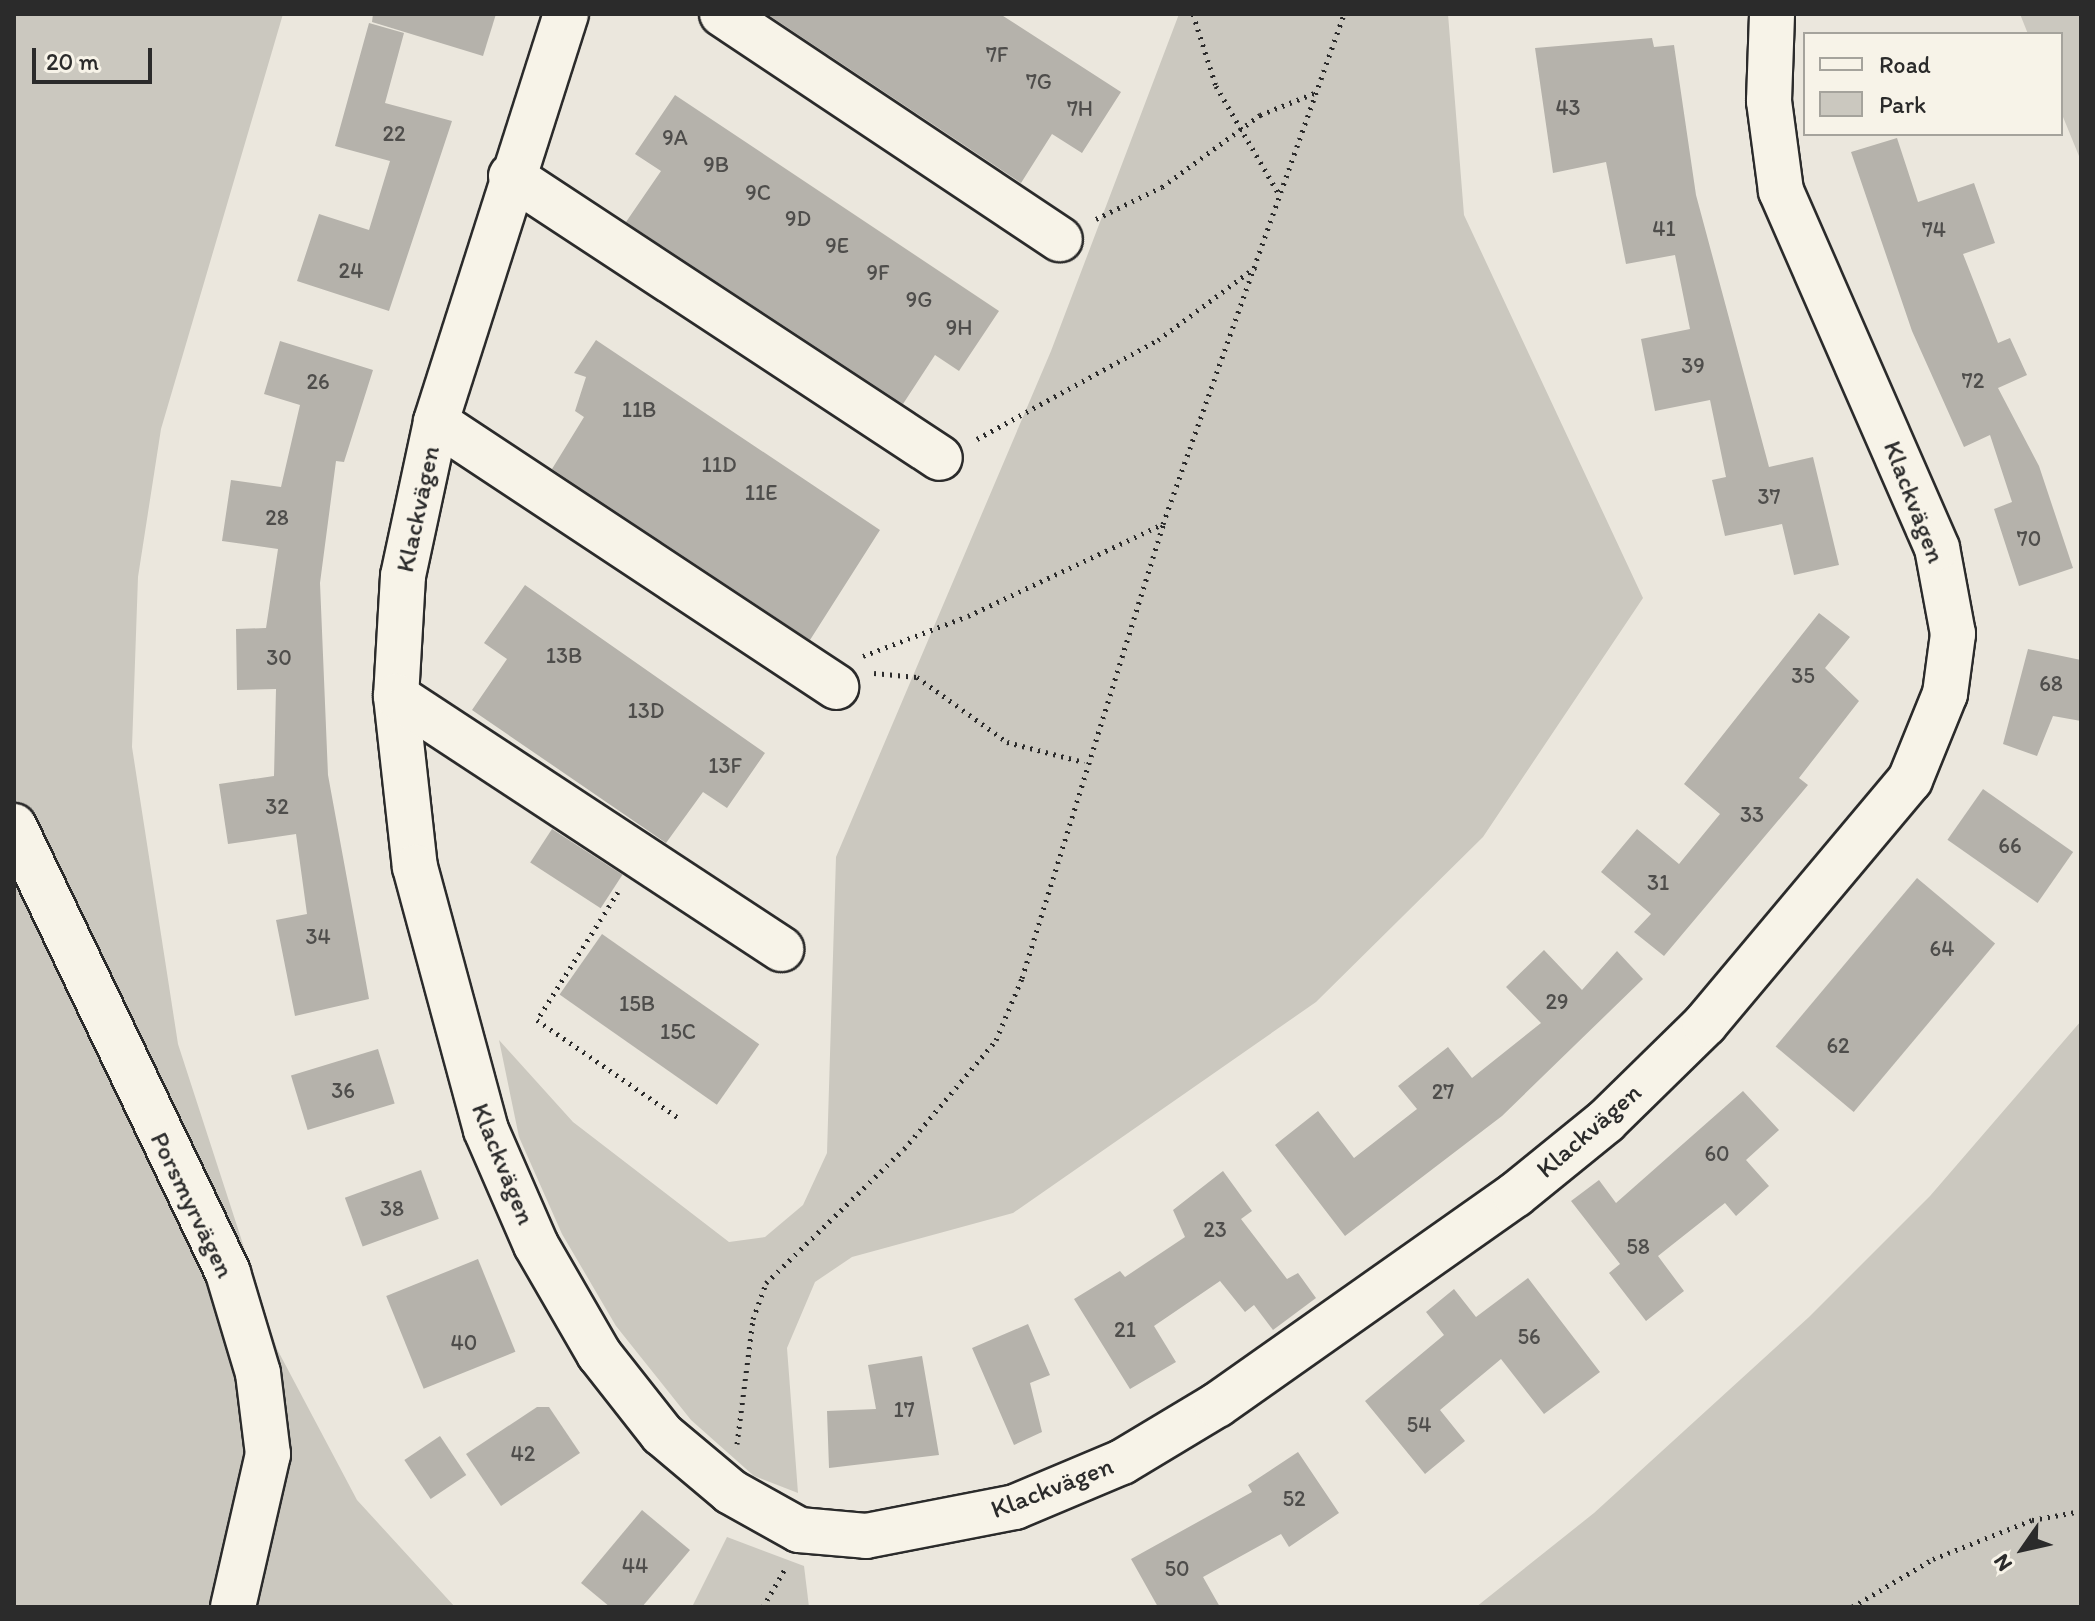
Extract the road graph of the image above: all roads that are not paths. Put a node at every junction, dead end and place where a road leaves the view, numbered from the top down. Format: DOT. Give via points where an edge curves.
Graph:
graph roads {
  1 [pos="566,14"];
  2 [pos="722,14"];
  3 [pos="1772,14"];
  4 [pos="511,176"];
  5 [pos="1060,239"];
  6 [pos="436,422"];
  7 [pos="940,458"];
  8 [pos="836,687"];
  9 [pos="396,696"];
  10 [pos="14,826"];
  11 [pos="781,949"];
  12 [pos="233,1607"];
  1 -- 4 [label="street, Klackvägen"];
  2 -- 5 [label="street"];
  3 -- 9 [label="street, Klackvägen" via="1769,101 1781,191 1937,548 1953,634 1945,694 1910,780 1705,1024 1606,1121 1515,1195 1217,1405 1122,1462 1015,1507 866,1536 799,1530 731,1492 662,1434 599,1354 536,1245 486,1130 415,867"];
  4 -- 6 [label="street, Klackvägen"];
  4 -- 7 [label="street"];
  6 -- 8 [label="street"];
  6 -- 9 [label="street, Klackvägen" via="403,576"];
  9 -- 11 [label="street"];
  10 -- 12 [label="street, Porsmyrvägen" via="228,1273 258,1373 268,1454"];
}
